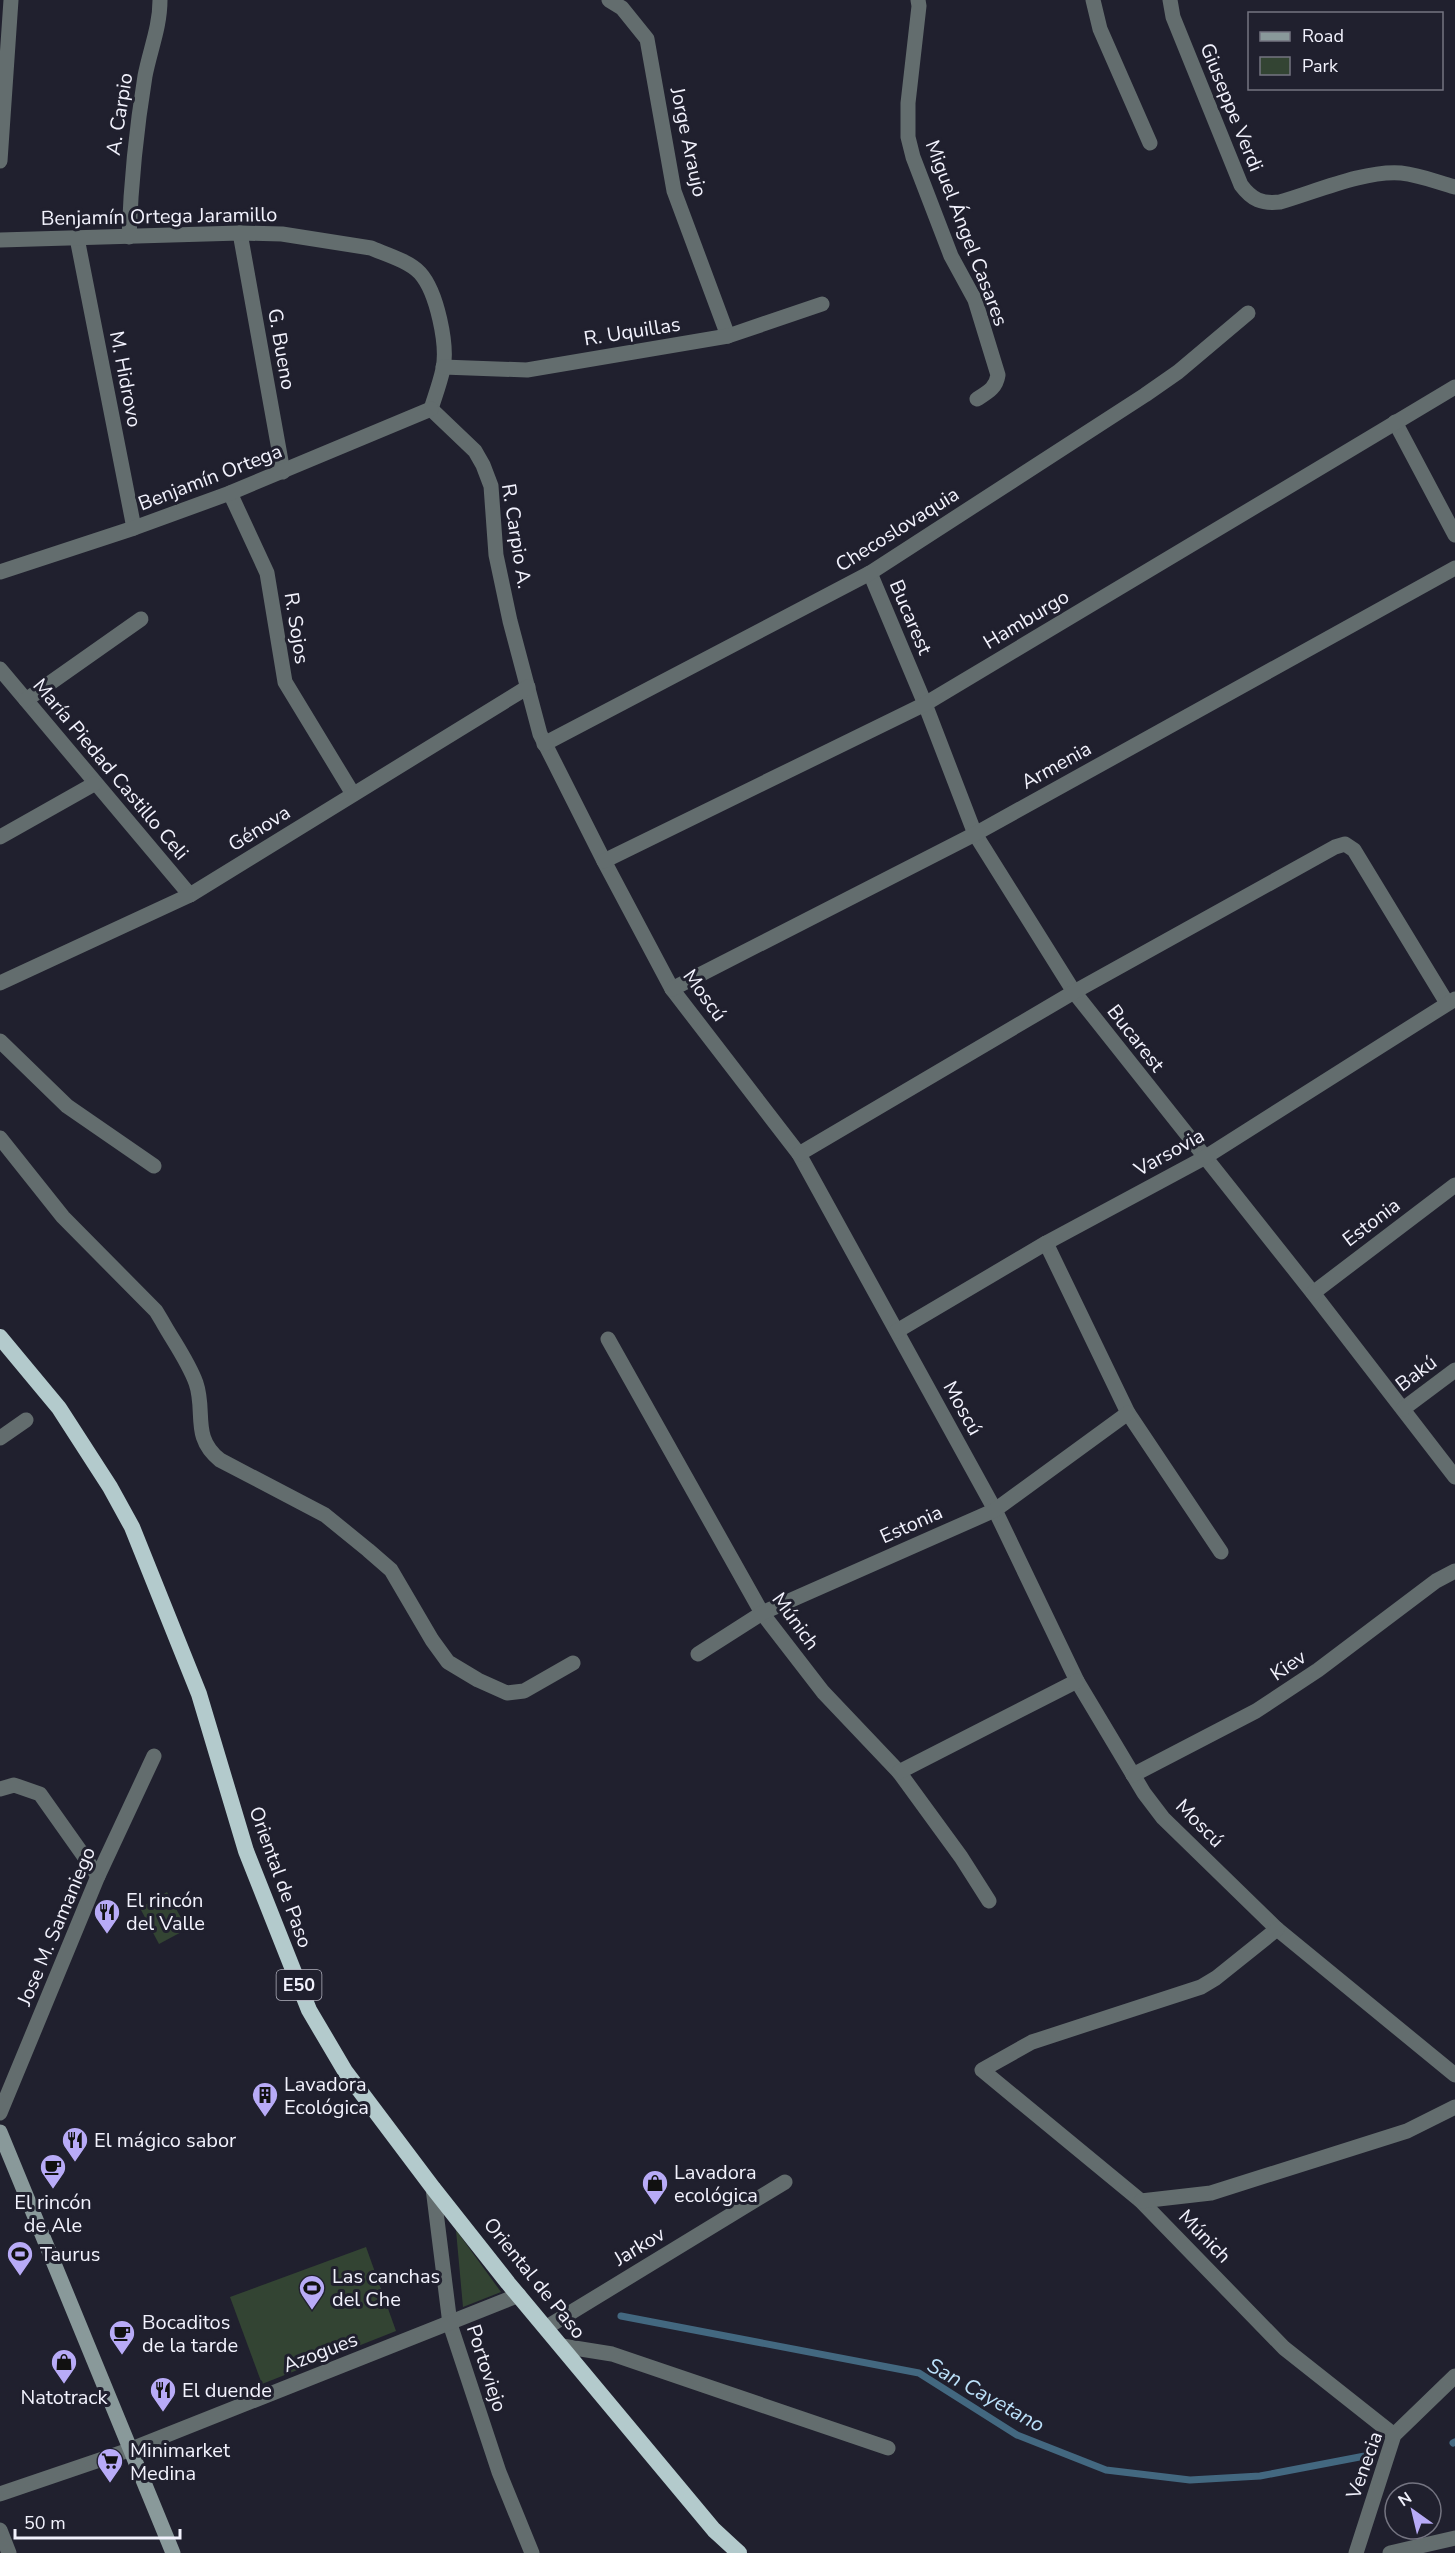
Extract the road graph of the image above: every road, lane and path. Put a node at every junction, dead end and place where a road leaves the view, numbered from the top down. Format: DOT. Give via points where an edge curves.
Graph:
graph roads {
  1 [pos="11,0"];
  2 [pos="160,0"];
  3 [pos="609,0"];
  4 [pos="918,0"];
  5 [pos="1093,0"];
  6 [pos="1170,0"];
  7 [pos="1150,143"];
  8 [pos="0,161"];
  9 [pos="1455,187"];
  10 [pos="240,233"];
  11 [pos="129,237"];
  12 [pos="77,238"];
  13 [pos="0,240"];
  14 [pos="822,304"];
  15 [pos="1248,313"];
  16 [pos="728,336"];
  17 [pos="443,367"];
  18 [pos="1455,387"];
  19 [pos="977,399"];
  20 [pos="431,409"];
  21 [pos="1395,422"];
  22 [pos="284,472"];
  23 [pos="230,493"];
  24 [pos="134,528"];
  25 [pos="1455,535"];
  26 [pos="1455,568"];
  27 [pos="0,572"];
  28 [pos="870,573"];
  29 [pos="141,619"];
  30 [pos="0,669"];
  31 [pos="528,687"];
  32 [pos="26,700"];
  33 [pos="925,704"];
  34 [pos="544,744"];
  35 [pos="94,784"];
  36 [pos="353,794"];
  37 [pos="975,834"];
  38 [pos="0,837"];
  39 [pos="604,861"];
  40 [pos="190,895"];
  41 [pos="0,983"];
  42 [pos="672,988"];
  43 [pos="1074,992"];
  44 [pos="1451,1001"];
  45 [pos="0,1041"];
  46 [pos="0,1138"];
  47 [pos="799,1154"];
  48 [pos="1204,1158"];
  49 [pos="154,1166"];
  50 [pos="1455,1185"];
  51 [pos="1046,1243"];
  52 [pos="1313,1293"];
  53 [pos="897,1331"];
  54 [pos="0,1337"];
  55 [pos="608,1339"];
  56 [pos="1455,1370"];
  57 [pos="1403,1409"];
  58 [pos="1128,1413"];
  59 [pos="26,1420"];
  60 [pos="0,1438"];
  61 [pos="1455,1477"];
  62 [pos="995,1510"];
  63 [pos="1221,1552"];
  64 [pos="1455,1571"];
  65 [pos="762,1613"];
  66 [pos="699,1654"];
  67 [pos="573,1663"];
  68 [pos="1077,1681"];
  69 [pos="154,1756"];
  70 [pos="899,1772"];
  71 [pos="1133,1775"];
  72 [pos="0,1789"];
  73 [pos="98,1876"];
  74 [pos="989,1901"];
  75 [pos="1277,1929"];
  76 [pos="1455,2075"];
  77 [pos="1455,2107"];
  78 [pos="0,2113"];
  79 [pos="0,2132"];
  80 [pos="785,2182"];
  81 [pos="433,2188"];
  82 [pos="1142,2201"];
  83 [pos="519,2295"];
  84 [pos="450,2324"];
  85 [pos="547,2326"];
  86 [pos="562,2346"];
  87 [pos="1455,2376"];
  88 [pos="1394,2435"];
  89 [pos="888,2448"];
  90 [pos="129,2450"];
  91 [pos="0,2494"];
  92 [pos="0,2530"];
  93 [pos="1455,2538"];
  94 [pos="9,2553"];
  95 [pos="173,2553"];
  96 [pos="532,2553"];
  97 [pos="739,2553"];
  98 [pos="1356,2553"];
  99 [pos="1390,2553"];
  1 -- 8 [label="street"];
  2 -- 11 [label="street, A. Carpio" via="160,20 146,74 132,163"];
  3 -- 16 [label="street, Jorge Araujo" via="622,8 647,39 674,191"];
  4 -- 19 [label="street, Miguel Ángel Casares" via="908,136 951,256 975,300 998,375 991,389"];
  5 -- 7 [label="street" via="1100,28"];
  6 -- 9 [label="street, Giuseppe Verdi" via="1173,17 1237,175 1250,197 1265,203 1280,202 1369,176 1399,173"];
  10 -- 11 [label="street, Benjamín Ortega Jaramillo"];
  10 -- 17 [label="street, Benjamín Ortega Jaramillo" via="282,234 370,248 418,271 441,320"];
  10 -- 22 [label="street, G. Bueno"];
  11 -- 12 [label="street, Benjamín Ortega Jaramillo"];
  12 -- 13 [label="street, Benjamín Ortega Jaramillo"];
  12 -- 24 [label="street, M. Hidrovo"];
  14 -- 16 [label="street, R. Uquillas"];
  15 -- 28 [label="street, Checoslovaquia" via="1178,372"];
  16 -- 17 [label="street, R. Uquillas" via="527,370"];
  17 -- 20 [label="street, Benjamín Ortega Jaramillo"];
  18 -- 21 [label="street, Hamburgo"];
  20 -- 22 [label="street, Benjamín Ortega"];
  20 -- 31 [label="street, R. Carpio A." via="475,451 491,486 496,555"];
  21 -- 25 [label="street"];
  21 -- 33 [label="street, Hamburgo"];
  22 -- 23 [label="street, Benjamín Ortega"];
  23 -- 24 [label="street, Benjamín Ortega"];
  23 -- 36 [label="street, R. Sojos" via="267,573 285,682"];
  24 -- 27 [label="street, Benjamín Ortega"];
  26 -- 37 [label="street, Armenia"];
  28 -- 33 [label="street, Bucarest"];
  28 -- 34 [label="street, Checoslovaquia"];
  29 -- 32 [label="street"];
  30 -- 32 [label="street, María Piedad Castillo Celi"];
  31 -- 34 [label="street, Moscú"];
  31 -- 36 [label="street, Génova"];
  32 -- 35 [label="street, María Piedad Castillo Celi"];
  33 -- 37 [label="street, Bucarest"];
  33 -- 39 [label="street, Hamburgo"];
  34 -- 39 [label="street, Moscú"];
  35 -- 38 [label="street"];
  35 -- 40 [label="street, María Piedad Castillo Celi"];
  36 -- 40 [label="street, Génova"];
  37 -- 42 [label="street, Armenia"];
  37 -- 43 [label="street, Bucarest"];
  39 -- 42 [label="street, Moscú"];
  40 -- 41 [label="street, Génova"];
  42 -- 47 [label="street, Moscú"];
  43 -- 44 [label="street" via="1345,844 1354,850"];
  43 -- 47 [label="street"];
  43 -- 48 [label="street, Bucarest"];
  44 -- 48 [label="street, Varsovia"];
  45 -- 49 [label="street" via="67,1106"];
  46 -- 67 [label="street" via="63,1217 156,1311 197,1385 202,1439 210,1452 324,1515 368,1550 391,1570 448,1662 478,1680 507,1693 524,1691"];
  47 -- 53 [label="street, Moscú"];
  48 -- 51 [label="street, Varsovia"];
  48 -- 52 [label="street, Bucarest"];
  50 -- 52 [label="street, Estonia"];
  51 -- 53 [label="street, Varsovia"];
  51 -- 58 [label="street"];
  52 -- 57 [label="street, Bucarest"];
  53 -- 62 [label="street, Moscú"];
  54 -- 81 [label="highway, Oriental de Paso / E50" via="59,1408 132,1527 199,1694 246,1851 309,2010 345,2071"];
  55 -- 65 [label="street, Múnich"];
  56 -- 57 [label="street, Bakú"];
  57 -- 61 [label="street, Bucarest"];
  58 -- 62 [label="street, Estonia"];
  58 -- 63 [label="street"];
  59 -- 60 [label="street"];
  62 -- 65 [label="street, Estonia"];
  62 -- 68 [label="street, Moscú"];
  64 -- 71 [label="street, Kiev" via="1256,1711"];
  65 -- 66 [label="street, Estonia"];
  65 -- 70 [label="street, Múnich" via="823,1692"];
  68 -- 70 [label="street"];
  68 -- 71 [label="street, Moscú"];
  69 -- 73 [label="street, Jose M. Samaniego"];
  70 -- 74 [label="street, Múnich"];
  71 -- 75 [label="street, Moscú" via="1163,1818"];
  72 -- 73 [label="street" via="14,1785 40,1794"];
  73 -- 78 [label="street, Jose M. Samaniego"];
  75 -- 76 [label="street, Moscú"];
  75 -- 82 [label="street, Múnich" via="1201,1987 1032,2042 982,2070"];
  77 -- 82 [label="street" via="1407,2131 1211,2193"];
  79 -- 90 [label="main road"];
  80 -- 85 [label="street, Jarkov"];
  81 -- 83 [label="highway, Oriental de Paso / E50"];
  81 -- 84 [label="street, Portoviejo"];
  82 -- 88 [label="street, Múnich" via="1284,2348"];
  83 -- 84 [label="street, Azogues"];
  83 -- 85 [label="highway, Oriental de Paso / E50"];
  84 -- 90 [label="street, Azogues"];
  84 -- 96 [label="street, Portoviejo" via="499,2472"];
  85 -- 86 [label="highway, Oriental de Paso / E50"];
  86 -- 89 [label="street" via="612,2354"];
  86 -- 97 [label="highway, Oriental de Paso / E50" via="714,2530"];
  87 -- 88 [label="street, Venecia"];
  88 -- 98 [label="street, Venecia"];
  90 -- 91 [label="street, Azogues"];
  90 -- 95 [label="main road"];
  92 -- 94 [label="street"];
  93 -- 99 [label="street"];
}
